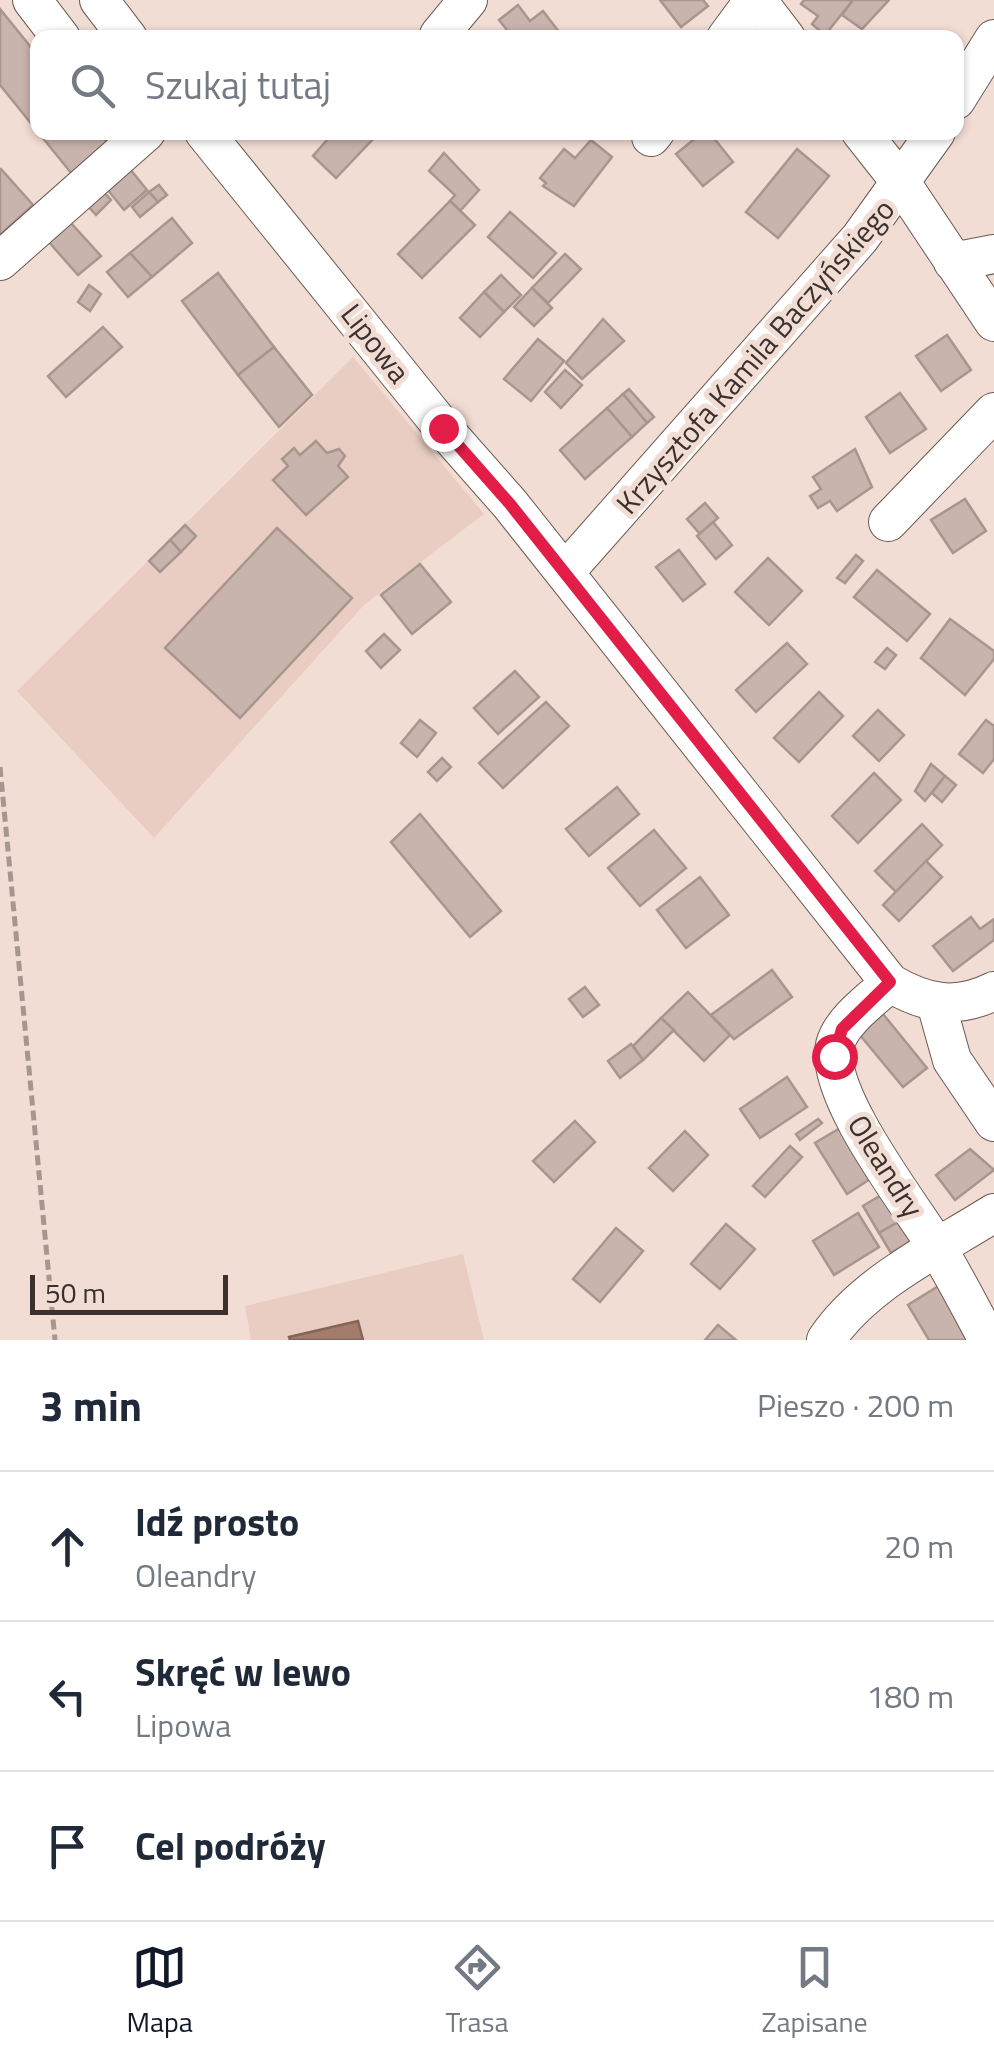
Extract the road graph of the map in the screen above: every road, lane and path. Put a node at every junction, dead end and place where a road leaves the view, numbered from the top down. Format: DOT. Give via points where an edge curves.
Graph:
graph roads {
  1 [pos="32,0"];
  2 [pos="99,0"];
  3 [pos="468,0"];
  4 [pos="756,0"];
  5 [pos="55,30"];
  6 [pos="122,30"];
  7 [pos="443,30"];
  8 [pos="732,30"];
  9 [pos="780,30"];
  10 [pos="994,40"];
  11 [pos="964,87"];
  12 [pos="137,140"];
  13 [pos="211,140"];
  14 [pos="867,140"];
  15 [pos="931,140"];
  16 [pos="902,184"];
  17 [pos="994,254"];
  18 [pos="0,261"];
  19 [pos="953,262"];
  20 [pos="994,322"];
  21 [pos="994,412"];
  22 [pos="888,522"];
  23 [pos="565,572"];
  24 [pos="0,767"];
  25 [pos="890,982"];
  26 [pos="994,991"];
  27 [pos="936,1003"];
  28 [pos="994,1122"];
  29 [pos="994,1213"];
  30 [pos="938,1249"];
  31 [pos="54,1340"];
  32 [pos="826,1340"];
  33 [pos="988,1340"];
  1 -- 5 [label="street"];
  2 -- 6 [label="street"];
  3 -- 7 [label="street"];
  4 -- 8 [label="street"];
  4 -- 9 [label="street"];
  10 -- 11 [label="street"];
  12 -- 18 [label="street"];
  13 -- 23 [label="street, Lipowa"];
  14 -- 16 [label="street"];
  15 -- 16 [label="street, Krzysztofa Kamila Baczyńskiego"];
  16 -- 19 [label="street"];
  16 -- 23 [label="street, Krzysztofa Kamila Baczyńskiego"];
  17 -- 19 [label="street"];
  19 -- 20 [label="street"];
  21 -- 22 [label="street"];
  23 -- 25 [label="street, Lipowa"];
  24 -- 31 [label="path"];
  25 -- 27 [label="street, Lipowa"];
  25 -- 30 [label="street, Oleandry" via="842,1029 834,1056 852,1116"];
  26 -- 27 [label="street" via="974,1001"];
  27 -- 28 [label="street" via="952,1060"];
  29 -- 30 [label="street, Oleandry"];
  30 -- 32 [label="street, Oleandry" via="876,1291"];
  30 -- 33 [label="street, Oleandry"];
}
